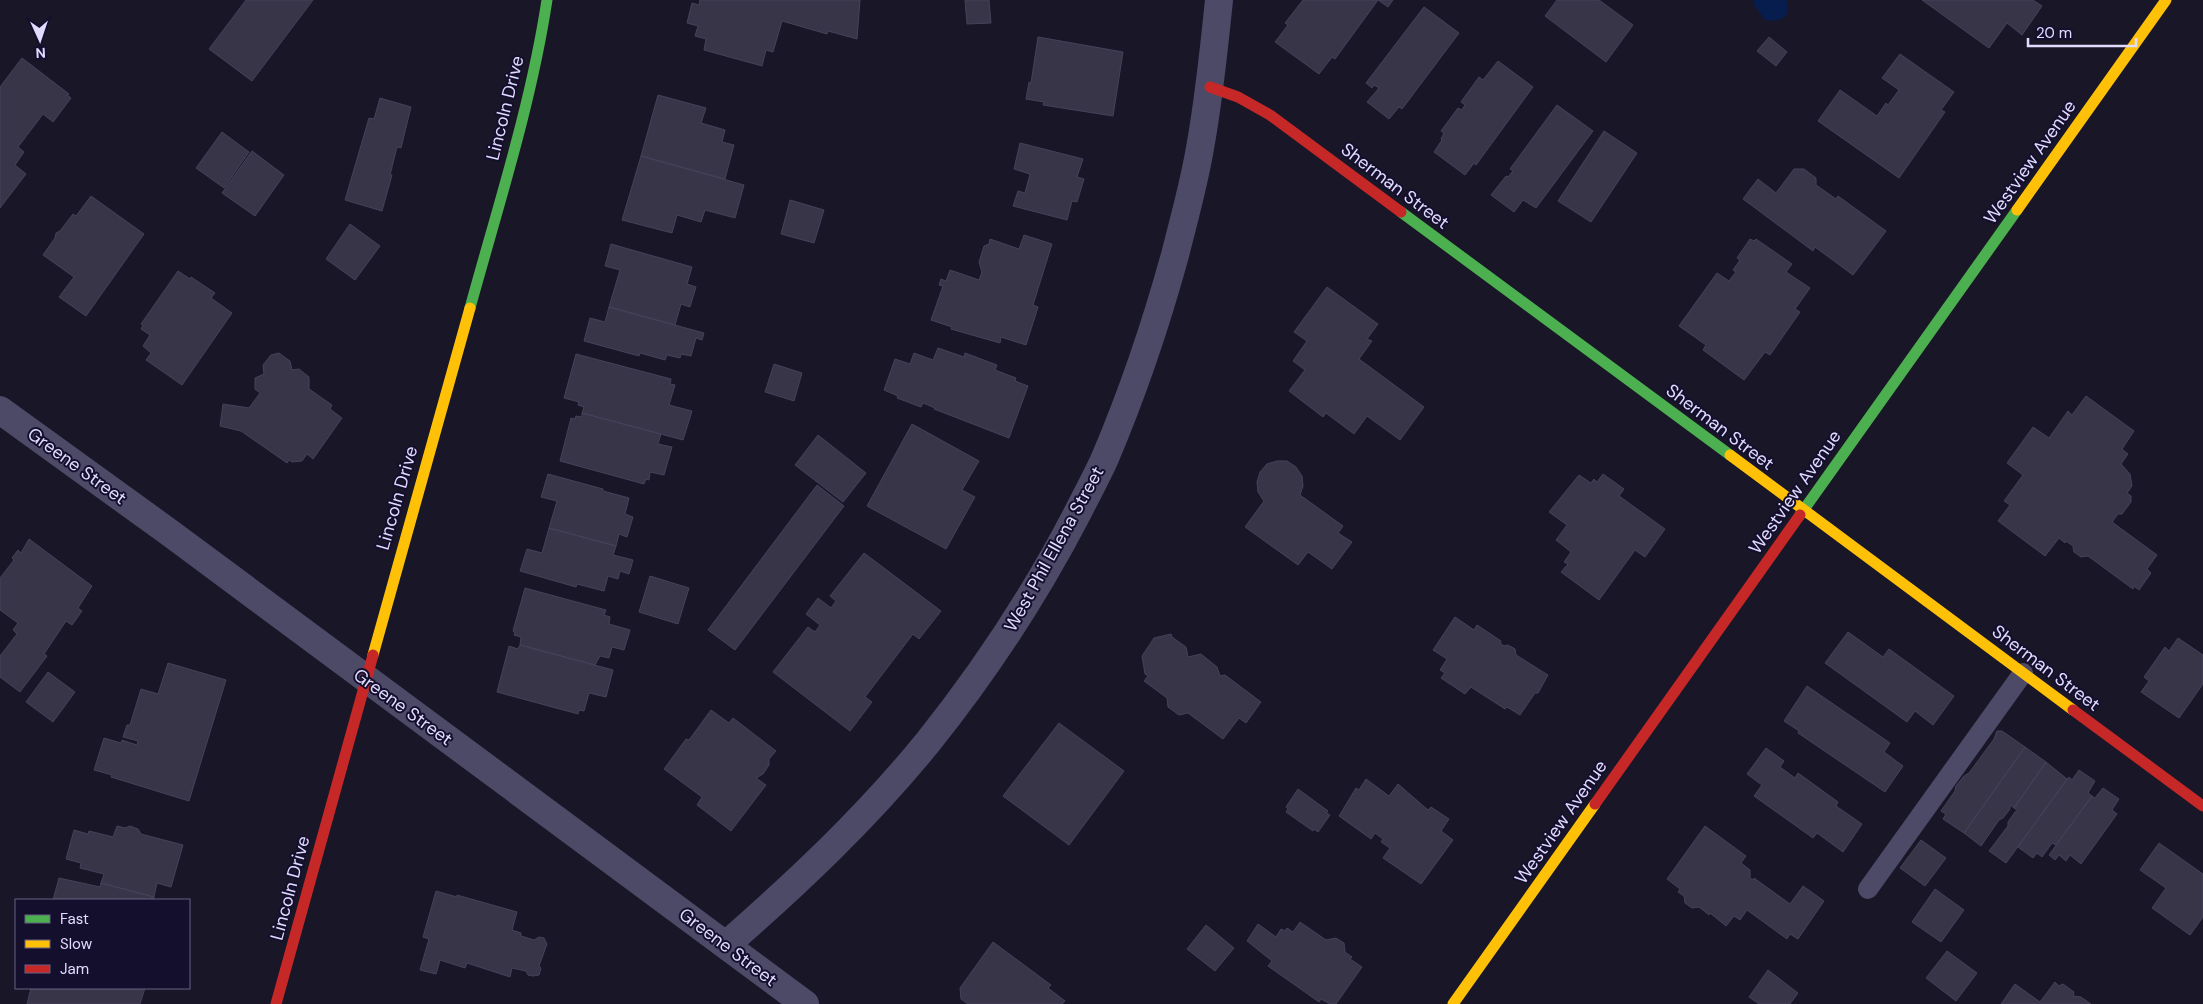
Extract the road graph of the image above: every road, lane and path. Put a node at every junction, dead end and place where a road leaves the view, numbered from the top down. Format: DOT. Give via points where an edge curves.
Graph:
graph roads {
  1 [pos="547,0"];
  2 [pos="1218,0"];
  3 [pos="2166,0"];
  4 [pos="1210,87"];
  5 [pos="0,410"];
  6 [pos="1804,510"];
  7 [pos="2023,673"];
  8 [pos="365,679"];
  9 [pos="2203,806"];
  10 [pos="1868,889"];
  11 [pos="726,945"];
  12 [pos="276,1004"];
  13 [pos="805,1004"];
  14 [pos="1452,1004"];
  1 -- 8 [label="street, Lincoln Drive" via="525,109"];
  2 -- 4 [label="street, West Phil Ellena Street"];
  3 -- 6 [label="street, Westview Avenue"];
  4 -- 6 [label="street, Sherman Street" via="1238,97 1270,115"];
  4 -- 11 [label="street, West Phil Ellena Street" via="1200,150 1160,308 1104,461 1063,541 1019,615 928,743 814,866"];
  5 -- 8 [label="street, Greene Street"];
  6 -- 7 [label="street, Sherman Street"];
  6 -- 14 [label="street, Westview Avenue"];
  7 -- 9 [label="street, Sherman Street"];
  7 -- 10 [label="lane"];
  8 -- 11 [label="street, Greene Street"];
  8 -- 12 [label="street, Lincoln Drive"];
  11 -- 13 [label="street, Greene Street"];
}
